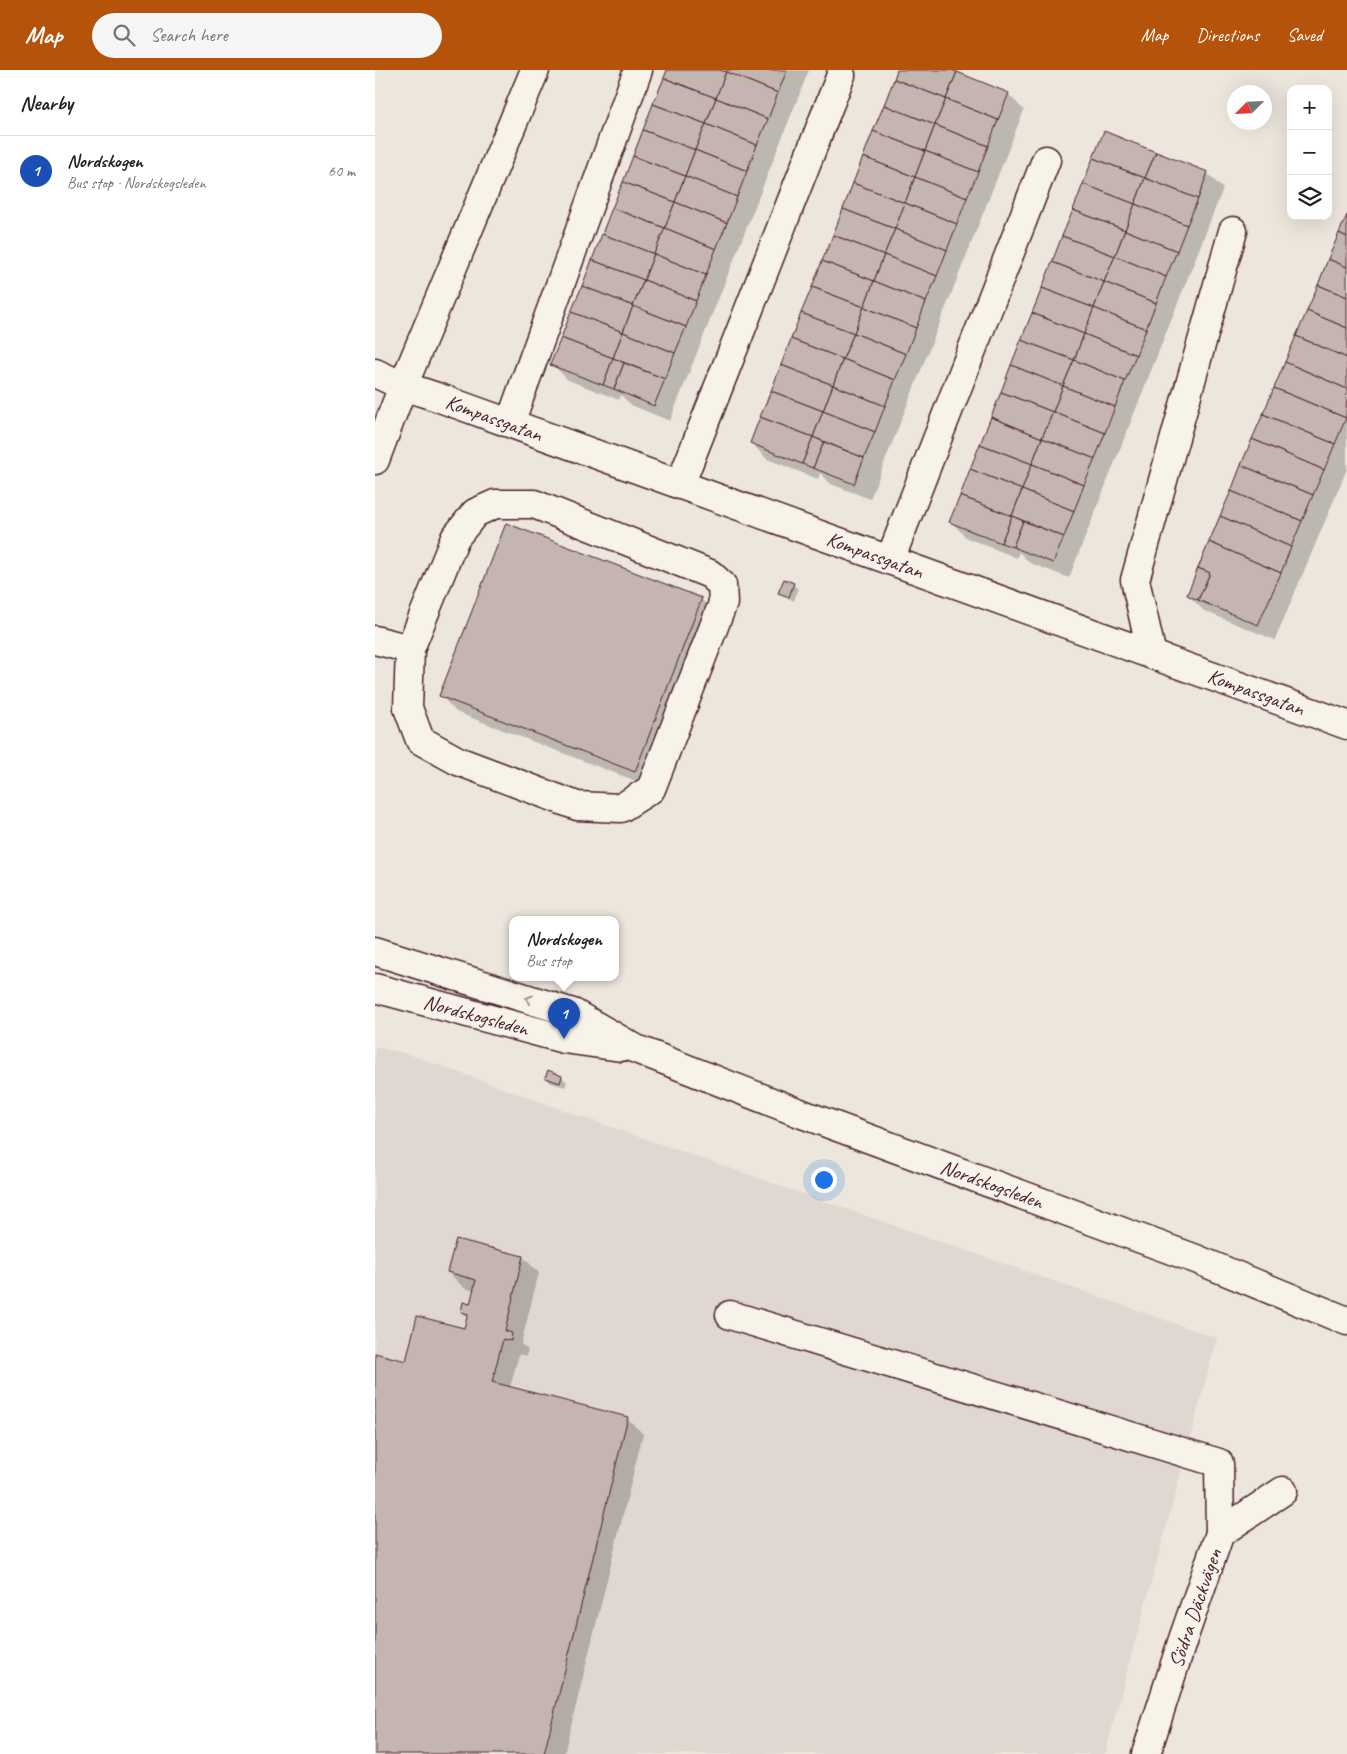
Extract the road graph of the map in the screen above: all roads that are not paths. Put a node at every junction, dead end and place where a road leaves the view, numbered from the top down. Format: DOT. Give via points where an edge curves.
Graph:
graph roads {
  1 [pos="535,70"];
  2 [pos="638,70"];
  3 [pos="841,75"];
  4 [pos="1046,160"];
  5 [pos="1233,231"];
  6 [pos="375,373"];
  7 [pos="403,386"];
  8 [pos="510,423"];
  9 [pos="375,460"];
  10 [pos="680,485"];
  11 [pos="890,560"];
  12 [pos="375,640"];
  13 [pos="410,649"];
  14 [pos="1153,655"];
  15 [pos="1347,725"];
  16 [pos="375,952"];
  17 [pos="375,988"];
  18 [pos="636,1050"];
  19 [pos="731,1315"];
  20 [pos="1347,1321"];
  21 [pos="1283,1491"];
  22 [pos="1220,1533"];
  23 [pos="1146,1754"];
  1 -- 7 [label="street"];
  2 -- 8 [label="street"];
  3 -- 10 [label="street"];
  4 -- 11 [label="street"];
  5 -- 14 [label="street" via="1135,580"];
  6 -- 7 [label="street, Kompassgatan"];
  7 -- 8 [label="street, Kompassgatan"];
  7 -- 9 [label="street"];
  8 -- 10 [label="street, Kompassgatan"];
  10 -- 11 [label="street, Kompassgatan"];
  11 -- 14 [label="street, Kompassgatan"];
  12 -- 13 [label="street"];
  13 -- 13 [label="street" via="408,708 420,740 458,761 577,806 621,808 651,789 723,603 722,585 710,574 533,504 495,504 475,513 455,538"];
  14 -- 15 [label="street, Kompassgatan"];
  18 -- 16 [label="street, Nordskogsleden, one-way" via="573,1013"];
  17 -- 18 [label="street, Nordskogsleden" via="564,1039"];
  18 -- 20 [label="street, Nordskogsleden" via="1195,1259"];
  19 -- 22 [label="street" via="1219,1463"];
  21 -- 22 [label="street, Södra Däckvägen"];
  22 -- 23 [label="street, Södra Däckvägen"];
}
